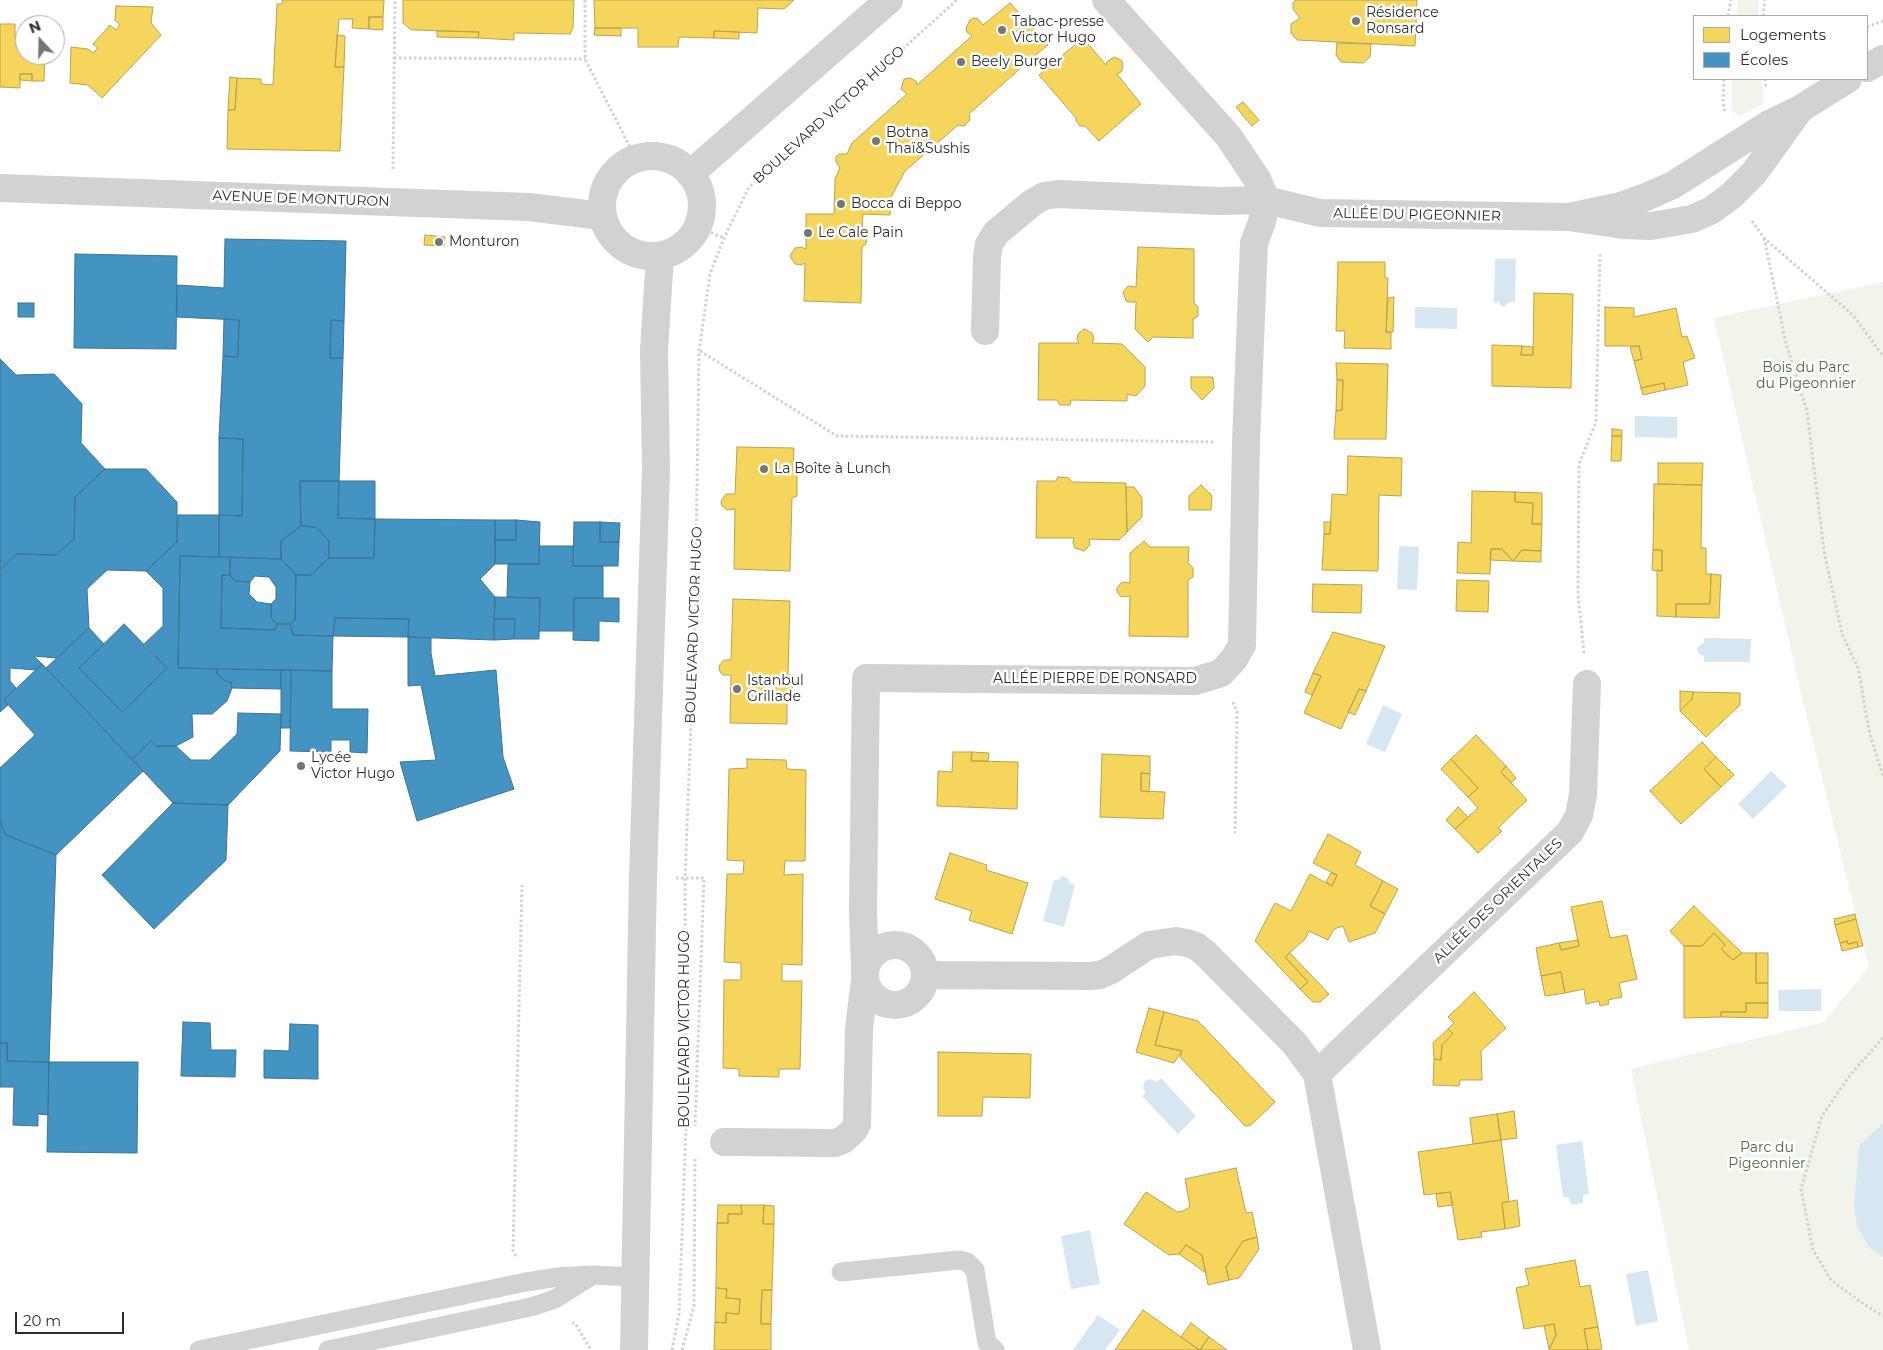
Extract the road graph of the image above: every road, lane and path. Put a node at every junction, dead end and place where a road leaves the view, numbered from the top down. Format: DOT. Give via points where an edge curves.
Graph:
graph roads {
  1 [pos="395,0"];
  2 [pos="585,0"];
  3 [pos="889,0"];
  4 [pos="957,0"];
  5 [pos="1106,0"];
  6 [pos="1731,0"];
  7 [pos="1765,0"];
  8 [pos="1728,15"];
  9 [pos="1763,15"];
  10 [pos="1883,20"];
  11 [pos="1868,27"];
  12 [pos="394,58"];
  13 [pos="585,59"];
  14 [pos="1883,59"];
  15 [pos="1868,67"];
  16 [pos="1724,80"];
  17 [pos="1846,80"];
  18 [pos="1800,109"];
  19 [pos="1725,118"];
  20 [pos="636,160"];
  21 [pos="393,169"];
  22 [pos="690,174"];
  23 [pos="0,188"];
  24 [pos="1266,200"];
  25 [pos="602,216"];
  26 [pos="1569,217"];
  27 [pos="1751,218"];
  28 [pos="1601,221"];
  29 [pos="697,227"];
  30 [pos="724,238"];
  31 [pos="1764,238"];
  32 [pos="660,256"];
  33 [pos="985,331"];
  34 [pos="699,351"];
  35 [pos="1883,356"];
  36 [pos="1246,442"];
  37 [pos="1221,673"];
  38 [pos="1587,684"];
  39 [pos="1883,776"];
  40 [pos="1235,833"];
  41 [pos="522,885"];
  42 [pos="865,974"];
  43 [pos="925,975"];
  44 [pos="1883,1038"];
  45 [pos="1317,1074"];
  46 [pos="724,1142"];
  47 [pos="841,1272"];
  48 [pos="593,1275"];
  49 [pos="635,1277"];
  50 [pos="526,1282"];
  51 [pos="1883,1316"];
  52 [pos="200,1350"];
  53 [pos="328,1350"];
  54 [pos="634,1350"];
  55 [pos="672,1350"];
  56 [pos="995,1350"];
  57 [pos="1367,1350"];
  1 -- 12 [label="path"];
  2 -- 13 [label="path"];
  3 -- 22 [label="street"];
  4 -- 30 [label="path, BOULEVARD VICTOR HUGO" via="749,187"];
  5 -- 24 [label="street" via="1229,137 1257,179"];
  6 -- 8 [label="path"];
  7 -- 9 [label="path"];
  10 -- 11 [label="path"];
  12 -- 13 [label="path"];
  12 -- 21 [label="path"];
  13 -- 20 [label="path"];
  14 -- 15 [label="street"];
  16 -- 19 [label="path"];
  17 -- 18 [label="street, ALLÉE DU PIGEONNIER"];
  18 -- 26 [label="street, ALLÉE DU PIGEONNIER" via="1734,144 1673,185 1646,198"];
  18 -- 28 [label="street, ALLÉE DU PIGEONNIER" via="1754,173 1712,210 1692,218 1651,226"];
  20 -- 22 [label="street" via="648,157 665,159"];
  20 -- 25 [label="street" via="625,164 608,181"];
  22 -- 29 [label="street" via="701,200"];
  23 -- 25 [label="street, AVENUE DE MONTURON" via="529,206"];
  24 -- 26 [label="street, ALLÉE DU PIGEONNIER" via="1320,213"];
  24 -- 33 [label="street" via="1044,196 996,233 990,244"];
  24 -- 36 [label="street" via="1254,243"];
  25 -- 32 [label="street" via="607,228 623,247 634,253"];
  26 -- 28 [label="street, ALLÉE DU PIGEONNIER"];
  27 -- 31 [label="path"];
  28 -- 38 [label="path" via="1596,422 1579,464 1578,595"];
  29 -- 30 [label="path"];
  29 -- 32 [label="street" via="686,243"];
  30 -- 34 [label="path, BOULEVARD VICTOR HUGO" via="710,274"];
  31 -- 35 [label="path" via="1853,315"];
  31 -- 39 [label="path" via="1786,343 1807,411 1824,551 1842,634 1858,668 1870,735"];
  32 -- 49 [label="street" via="654,350 656,469"];
  34 -- 36 [label="path" via="837,436"];
  34 -- 55 [label="path, BOULEVARD VICTOR HUGO" via="695,622 685,878 686,1129 679,1314"];
  36 -- 37 [label="street" via="1244,638 1239,652"];
  37 -- 40 [label="path" via="1237,712"];
  37 -- 42 [label="street, ALLÉE PIERRE DE RONSARD" via="1195,681 866,678"];
  38 -- 45 [label="street, ALLÉE DES ORIENTALES" via="1583,795 1579,815 1570,832"];
  41 -- 50 [label="path" via="513,1251 523,1268"];
  42 -- 43 [label="street" via="869,991 878,999 901,1005 920,992"];
  42 -- 43 [label="street" via="870,957 890,944 913,950 921,958"];
  42 -- 46 [label="street, ALLÉE PIERRE DE RONSARD" via="854,1130 844,1140 836,1142"];
  43 -- 45 [label="street" via="1076,978 1100,975 1149,945 1187,943 1206,953 1295,1044"];
  44 -- 51 [label="path" via="1850,1075 1822,1116 1801,1189 1813,1250 1832,1280"];
  45 -- 57 [label="street"];
  47 -- 56 [label="lane" via="958,1260 967,1262 975,1270 987,1343"];
  48 -- 49 [label="lane"];
  48 -- 50 [label="lane"];
  48 -- 53 [label="lane" via="555,1299 531,1307"];
  49 -- 54 [label="street"];
  50 -- 52 [label="lane"];
}
